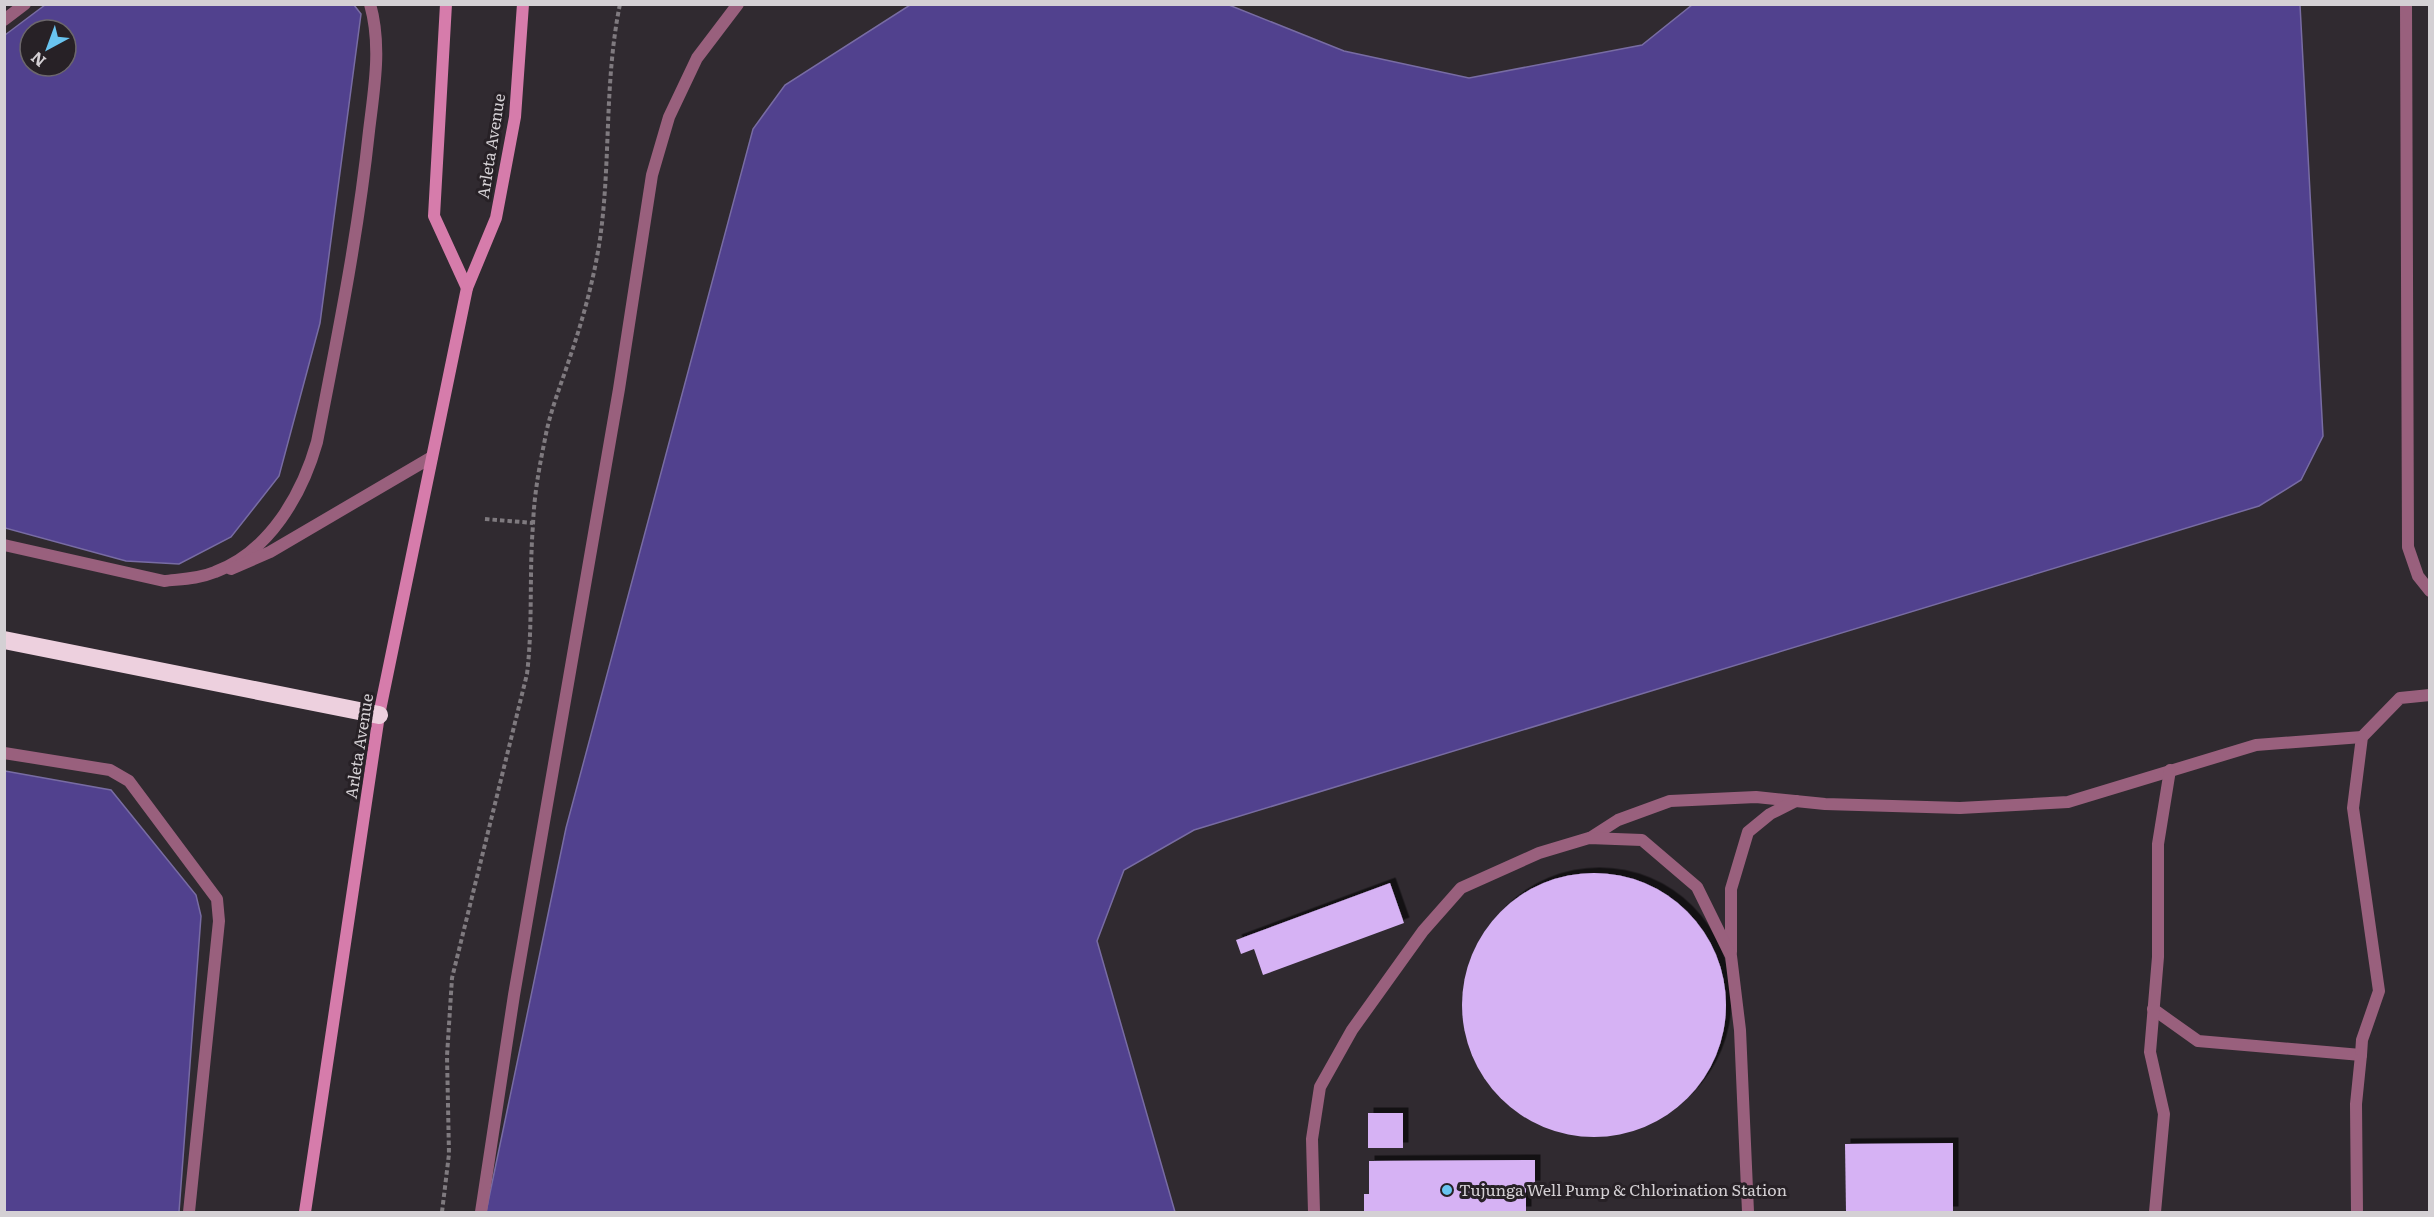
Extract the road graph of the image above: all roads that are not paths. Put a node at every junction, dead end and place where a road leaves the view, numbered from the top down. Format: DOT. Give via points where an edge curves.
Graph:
graph roads {
  1 [pos="25,4"];
  2 [pos="370,4"];
  3 [pos="446,4"];
  4 [pos="523,4"];
  5 [pos="738,4"];
  6 [pos="2406,4"];
  7 [pos="4,20"];
  8 [pos="467,288"];
  9 [pos="432,457"];
  10 [pos="4,545"];
  11 [pos="216,572"];
  12 [pos="2430,591"];
  13 [pos="4,640"];
  14 [pos="2430,695"];
  15 [pos="379,715"];
  16 [pos="2362,737"];
  17 [pos="4,753"];
  18 [pos="2170,770"];
  19 [pos="1796,801"];
  20 [pos="1589,838"];
  21 [pos="1731,956"];
  22 [pos="2153,1009"];
  23 [pos="2361,1055"];
  24 [pos="189,1212"];
  25 [pos="305,1212"];
  26 [pos="481,1212"];
  27 [pos="1314,1212"];
  28 [pos="1748,1212"];
  29 [pos="2155,1212"];
  30 [pos="2357,1212"];
  1 -- 7 [label="lane"];
  2 -- 11 [label="lane" via="376,39 376,75 366,160 317,442 308,474 278,523 246,553"];
  3 -- 8 [label="main road" via="434,216"];
  4 -- 8 [label="main road, Arleta Avenue" via="515,117 496,218"];
  5 -- 26 [label="lane" via="697,58 669,117 652,175"];
  6 -- 12 [label="lane" via="2408,547 2418,576"];
  8 -- 9 [label="main road, Arleta Avenue"];
  9 -- 11 [label="lane" via="270,552 239,567"];
  9 -- 15 [label="main road, Arleta Avenue"];
  10 -- 11 [label="lane" via="164,580 192,579"];
  13 -- 15 [label="highway"];
  14 -- 16 [label="lane" via="2400,698"];
  15 -- 25 [label="main road, Arleta Avenue"];
  16 -- 18 [label="lane" via="2256,745"];
  16 -- 23 [label="lane" via="2353,808 2379,991 2362,1040"];
  17 -- 24 [label="lane" via="110,770 129,781 217,899 219,921"];
  18 -- 19 [label="lane" via="2068,802 1960,808"];
  18 -- 22 [label="lane" via="2158,844 2158,957"];
  19 -- 20 [label="lane" via="1756,796 1670,801 1618,820"];
  19 -- 21 [label="lane" via="1770,814 1748,832 1731,888"];
  20 -- 21 [label="lane" via="1642,840 1697,887"];
  20 -- 27 [label="lane" via="1539,853 1461,888 1423,931 1352,1030 1320,1087 1312,1139"];
  21 -- 28 [label="lane" via="1740,1030"];
  22 -- 23 [label="lane" via="2198,1041"];
  22 -- 29 [label="lane" via="2150,1052 2164,1114"];
  23 -- 30 [label="lane" via="2356,1104"];
}
